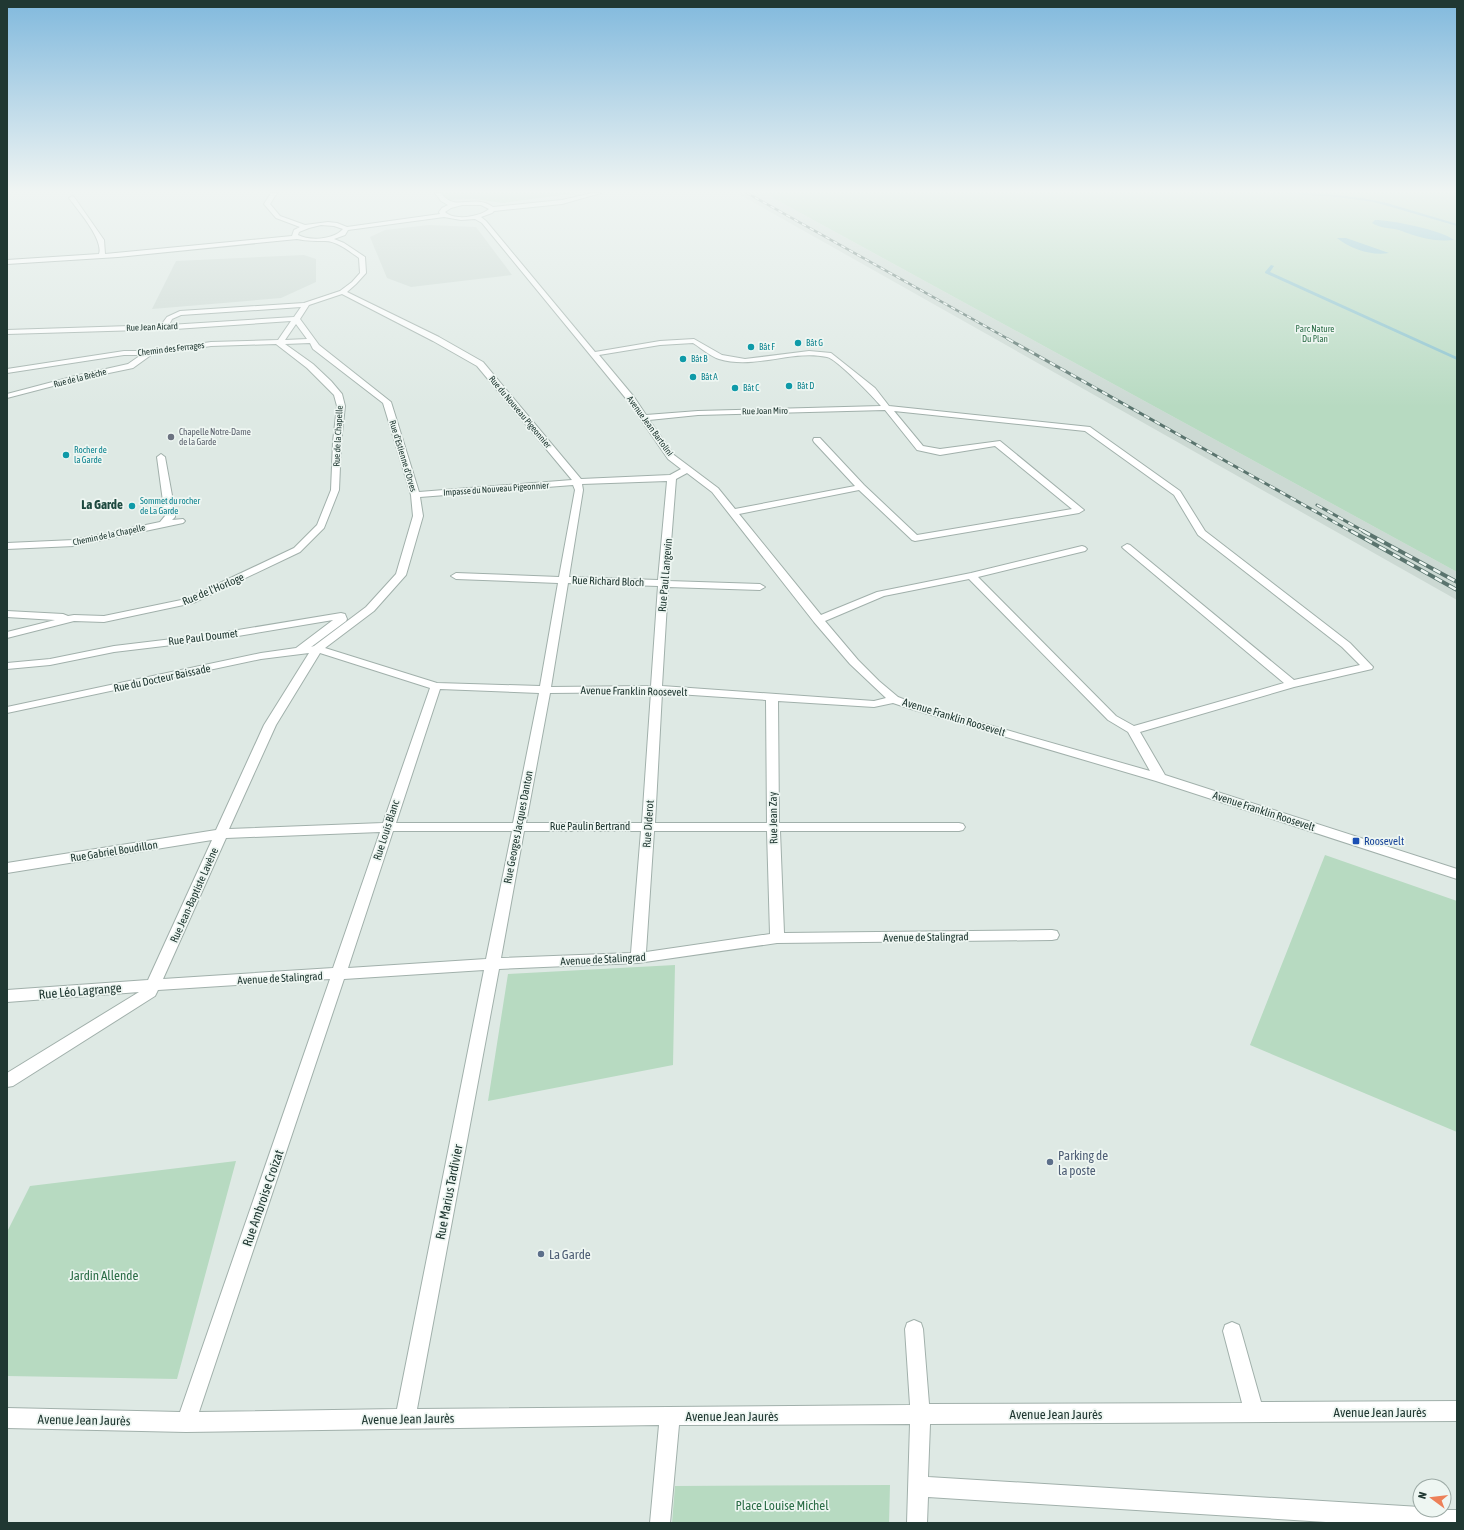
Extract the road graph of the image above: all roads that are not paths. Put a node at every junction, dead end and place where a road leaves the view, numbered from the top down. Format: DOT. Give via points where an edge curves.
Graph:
graph roads {
  1 [pos="362,264"];
  2 [pos="519,264"];
  3 [pos="342,292"];
  4 [pos="306,305"];
  5 [pos="296,319"];
  6 [pos="164,327"];
  7 [pos="7,332"];
  8 [pos="312,341"];
  9 [pos="279,343"];
  10 [pos="149,353"];
  11 [pos="594,354"];
  12 [pos="7,371"];
  13 [pos="8,399"];
  14 [pos="886,408"];
  15 [pos="644,418"];
  16 [pos="817,440"];
  17 [pos="161,457"];
  18 [pos="687,469"];
  19 [pos="672,478"];
  20 [pos="577,482"];
  21 [pos="861,487"];
  22 [pos="335,490"];
  23 [pos="415,495"];
  24 [pos="732,512"];
  25 [pos="180,521"];
  26 [pos="164,523"];
  27 [pos="7,546"];
  28 [pos="1127,546"];
  29 [pos="1082,549"];
  30 [pos="456,576"];
  31 [pos="971,576"];
  32 [pos="564,580"];
  33 [pos="664,583"];
  34 [pos="760,587"];
  35 [pos="7,614"];
  36 [pos="74,618"];
  37 [pos="818,620"];
  38 [pos="7,635"];
  39 [pos="317,648"];
  40 [pos="298,651"];
  41 [pos="7,666"];
  42 [pos="1292,684"];
  43 [pos="436,686"];
  44 [pos="657,689"];
  45 [pos="545,690"];
  46 [pos="772,697"];
  47 [pos="894,699"];
  48 [pos="7,710"];
  49 [pos="1133,730"];
  50 [pos="1160,778"];
  51 [pos="519,826"];
  52 [pos="648,826"];
  53 [pos="773,826"];
  54 [pos="387,827"];
  55 [pos="959,827"];
  56 [pos="221,834"];
  57 [pos="7,868"];
  58 [pos="1457,874"];
  59 [pos="1052,935"];
  60 [pos="778,938"];
  61 [pos="638,958"];
  62 [pos="492,964"];
  63 [pos="339,974"];
  64 [pos="153,985"];
  65 [pos="7,996"];
  66 [pos="7,1081"];
  67 [pos="914,1329"];
  68 [pos="1232,1331"];
  69 [pos="1457,1411"];
  70 [pos="1254,1413"];
  71 [pos="920,1415"];
  72 [pos="670,1416"];
  73 [pos="7,1418"];
  74 [pos="405,1419"];
  75 [pos="186,1422"];
  76 [pos="918,1486"];
  77 [pos="1457,1520"];
  78 [pos="660,1523"];
  79 [pos="917,1523"];
  1 -- 3 [label="street" via="362,272 354,283"];
  2 -- 11 [label="street, Avenue Jean Bartolini"];
  3 -- 4 [label="street"];
  3 -- 20 [label="street, Rue du Nouveau Pigeonnier" via="480,364"];
  4 -- 5 [label="street"];
  4 -- 6 [label="street" via="180,313 169,318"];
  5 -- 6 [label="street, Rue Jean Aicard"];
  5 -- 8 [label="street, Rue d'Estienne d'Orves"];
  5 -- 9 [label="street"];
  6 -- 7 [label="street, Rue Jean Aicard"];
  8 -- 9 [label="street, Chemin des Ferrages"];
  8 -- 23 [label="street, Rue d'Estienne d'Orves" via="316,347 387,402"];
  9 -- 10 [label="street, Chemin des Ferrages" via="211,344"];
  9 -- 22 [label="street, Rue de la Chapelle" via="310,366 338,394 341,406"];
  10 -- 12 [label="street, Chemin des Ferrages" via="124,353"];
  10 -- 13 [label="street, Rue de la Brèche" via="130,366 78,377"];
  11 -- 14 [label="street" via="660,343 694,342 720,357 745,361 809,353 831,355 872,390"];
  11 -- 15 [label="street, Avenue Jean Bartolini"];
  14 -- 15 [label="street, Rue Joan Miro" via="698,413"];
  14 -- 21 [label="street" via="920,448 940,452 998,444 1079,510 915,538"];
  14 -- 42 [label="street, Rue Joan Miro" via="1087,429 1177,493 1201,533 1346,645 1368,667"];
  15 -- 18 [label="street, Avenue Jean Bartolini" via="671,457"];
  16 -- 21 [label="street"];
  17 -- 26 [label="street" via="170,512 170,517"];
  18 -- 19 [label="street"];
  18 -- 24 [label="street, Avenue Jean Bartolini" via="715,490"];
  19 -- 20 [label="street, Impasse du Nouveau Pigeonnier"];
  19 -- 33 [label="street, Rue Paul Langevin"];
  20 -- 23 [label="street, Impasse du Nouveau Pigeonnier"];
  20 -- 32 [label="street" via="579,490"];
  21 -- 24 [label="street"];
  22 -- 36 [label="street, Rue de l'Horloge" via="321,526 297,550 267,565 189,601 104,619"];
  23 -- 39 [label="street, Rue d'Estienne d'Orves" via="418,516 401,575 370,609"];
  24 -- 37 [label="street, Avenue Jean Bartolini"];
  25 -- 26 [label="street, Chemin de la Chapelle"];
  26 -- 27 [label="street, Chemin de la Chapelle" via="74,543"];
  28 -- 42 [label="street"];
  29 -- 31 [label="street"];
  30 -- 32 [label="street, Rue Richard Bloch"];
  31 -- 37 [label="street" via="881,594"];
  31 -- 49 [label="street" via="1112,718"];
  32 -- 33 [label="street, Rue Richard Bloch"];
  32 -- 45 [label="street"];
  33 -- 34 [label="street, Rue Richard Bloch"];
  33 -- 44 [label="street, Rue Paul Langevin"];
  35 -- 36 [label="street"];
  36 -- 38 [label="street, Rue de l'Horloge"];
  37 -- 47 [label="street, Avenue Jean Bartolini" via="854,662"];
  39 -- 40 [label="street, Rue du Docteur Baissade"];
  39 -- 43 [label="street, Avenue Franklin Roosevelt"];
  39 -- 56 [label="street, Rue Jean-Baptiste Lavène" via="270,725"];
  40 -- 41 [label="street, Rue Paul Doumet" via="342,619 341,616 214,637 114,649 50,662"];
  40 -- 48 [label="street, Rue du Docteur Baissade" via="261,656"];
  42 -- 49 [label="street"];
  43 -- 45 [label="street, Avenue Franklin Roosevelt"];
  43 -- 54 [label="street, Rue Louis Blanc"];
  44 -- 45 [label="street, Avenue Franklin Roosevelt"];
  44 -- 46 [label="street, Avenue Franklin Roosevelt"];
  44 -- 52 [label="street, Rue Diderot"];
  45 -- 51 [label="street, Rue Georges Jacques Danton"];
  46 -- 47 [label="street, Avenue Franklin Roosevelt" via="874,704"];
  46 -- 53 [label="street, Rue Jean Zay"];
  47 -- 50 [label="street, Avenue Franklin Roosevelt"];
  49 -- 50 [label="street"];
  50 -- 58 [label="street, Avenue Franklin Roosevelt"];
  51 -- 52 [label="street, Rue Paulin Bertrand"];
  51 -- 54 [label="street, Rue Paulin Bertrand"];
  51 -- 62 [label="street, Rue Georges Jacques Danton"];
  52 -- 53 [label="street, Rue Paulin Bertrand"];
  52 -- 61 [label="street, Rue Diderot"];
  53 -- 55 [label="street, Rue Paulin Bertrand"];
  53 -- 60 [label="street, Rue Jean Zay"];
  54 -- 56 [label="street, Rue Paulin Bertrand"];
  54 -- 63 [label="street, Rue Louis Blanc"];
  56 -- 57 [label="street, Rue Gabriel Boudillon"];
  56 -- 64 [label="street, Rue Jean-Baptiste Lavène"];
  59 -- 60 [label="street, Avenue de Stalingrad"];
  60 -- 61 [label="street, Avenue de Stalingrad"];
  61 -- 62 [label="street, Avenue de Stalingrad"];
  62 -- 63 [label="street, Avenue de Stalingrad"];
  62 -- 74 [label="street, Rue Marius Tardivier"];
  63 -- 64 [label="street, Avenue de Stalingrad"];
  63 -- 75 [label="street, Rue Ambroise Croizat"];
  64 -- 65 [label="street, Rue Léo Lagrange"];
  64 -- 66 [label="street, Rue Jean-Baptiste Lavène" via="150,992"];
  67 -- 71 [label="street"];
  68 -- 70 [label="street"];
  69 -- 70 [label="street, Avenue Jean Jaurès"];
  70 -- 71 [label="street, Avenue Jean Jaurès"];
  71 -- 72 [label="street, Avenue Jean Jaurès"];
  71 -- 76 [label="street"];
  72 -- 74 [label="street, Avenue Jean Jaurès"];
  72 -- 78 [label="street"];
  73 -- 75 [label="street, Avenue Jean Jaurès"];
  74 -- 75 [label="street, Avenue Jean Jaurès"];
  76 -- 77 [label="street"];
  76 -- 79 [label="street"];
}
